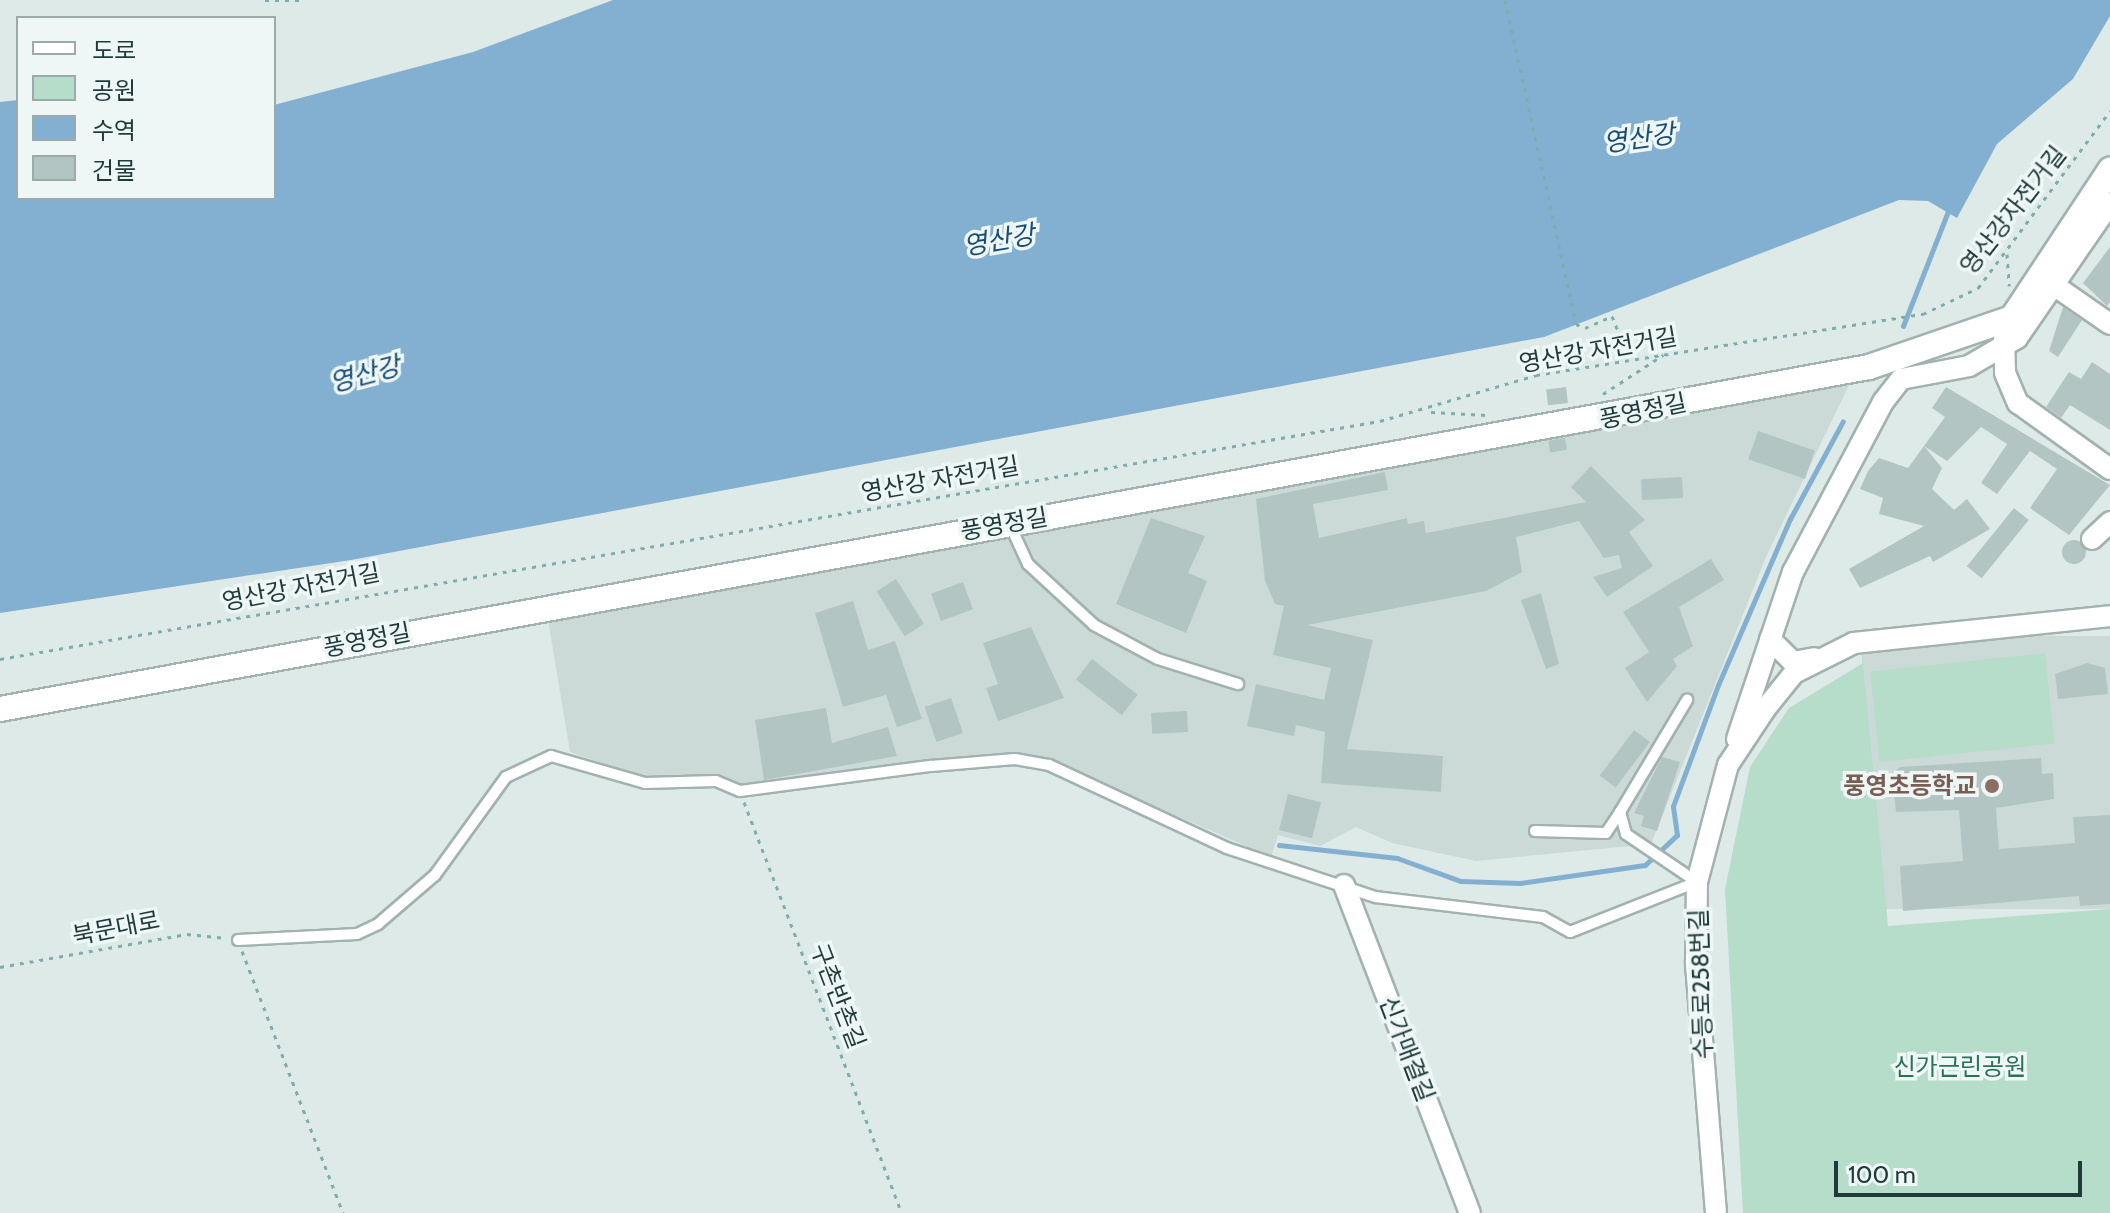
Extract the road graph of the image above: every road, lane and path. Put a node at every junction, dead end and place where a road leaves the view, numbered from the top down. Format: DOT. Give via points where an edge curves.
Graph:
graph roads {
  1 [pos="265,0"];
  2 [pos="305,0"];
  3 [pos="1505,0"];
  4 [pos="2110,111"];
  5 [pos="2110,170"];
  6 [pos="2110,203"];
  7 [pos="2058,288"];
  8 [pos="1883,322"];
  9 [pos="2005,324"];
  10 [pos="2110,324"];
  11 [pos="2003,350"];
  12 [pos="1663,355"];
  13 [pos="1629,358"];
  14 [pos="1589,400"];
  15 [pos="1427,412"];
  16 [pos="1501,416"];
  17 [pos="2110,469"];
  18 [pos="2110,522"];
  19 [pos="1009,523"];
  20 [pos="2092,539"];
  21 [pos="2110,616"];
  22 [pos="1770,639"];
  23 [pos="1815,658"];
  24 [pos="0,659"];
  25 [pos="1238,684"];
  26 [pos="1687,700"];
  27 [pos="0,709"];
  28 [pos="1728,765"];
  29 [pos="740,791"];
  30 [pos="1620,812"];
  31 [pos="1535,831"];
  32 [pos="1697,882"];
  33 [pos="1344,885"];
  34 [pos="238,940"];
  35 [pos="0,967"];
  36 [pos="343,1213"];
  37 [pos="902,1213"];
  38 [pos="1470,1213"];
  39 [pos="1716,1213"];
  1 -- 2 [label="path"];
  3 -- 13 [label="path" via="1576,324 1585,328 1612,316"];
  4 -- 8 [label="path, 영산강자전거길" via="1978,288 1946,306"];
  5 -- 9 [label="street" via="2038,286"];
  6 -- 7 [label="street"];
  7 -- 10 [label="street"];
  7 -- 11 [label="street"];
  8 -- 12 [label="path, 영산강 자전거길"];
  9 -- 11 [label="street"];
  9 -- 19 [label="street, 풍영정길" via="1856,370"];
  11 -- 17 [label="street" via="2018,403"];
  11 -- 22 [label="street" via="1969,366 1901,379 1883,402 1793,572"];
  12 -- 13 [label="path, 영산강 자전거길"];
  12 -- 14 [label="path" via="1639,376"];
  13 -- 15 [label="path, 영산강 자전거길" via="1536,375"];
  15 -- 16 [label="path"];
  15 -- 24 [label="path, 영산강 자전거길"];
  18 -- 20 [label="street"];
  19 -- 25 [label="lane" via="1028,564 1094,625 1158,659"];
  19 -- 27 [label="street, 풍영정길"];
  21 -- 23 [label="street, 수등로258번길" via="1854,643"];
  22 -- 23 [label="street" via="1793,662"];
  22 -- 28 [label="street"];
  23 -- 28 [label="street, 수등로258번길" via="1794,673"];
  26 -- 30 [label="lane"];
  28 -- 32 [label="street, 수등로258번길"];
  29 -- 33 [label="lane" via="931,766 1038,763 1227,848"];
  29 -- 34 [label="lane" via="716,781 645,783 569,757 532,761 506,777 435,875 378,924 357,934"];
  29 -- 37 [label="path, 구촌반촌길"];
  30 -- 31 [label="lane" via="1606,833"];
  30 -- 32 [label="lane" via="1626,834"];
  32 -- 33 [label="lane" via="1570,932 1543,917 1375,897"];
  32 -- 39 [label="street, 수등로258번길" via="1696,962"];
  33 -- 38 [label="street, 신가매결길"];
  34 -- 35 [label="path, 북문대로" via="187,934"];
  34 -- 36 [label="path"];
}
